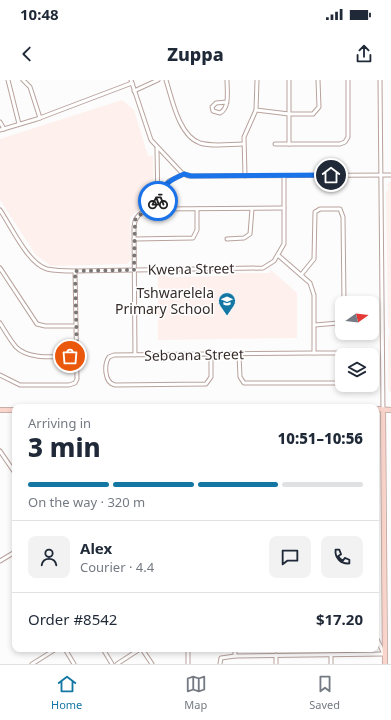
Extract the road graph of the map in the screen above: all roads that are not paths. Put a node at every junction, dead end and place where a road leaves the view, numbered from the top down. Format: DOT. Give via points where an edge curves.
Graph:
graph roads {
  1 [pos="8,80"];
  2 [pos="23,80"];
  3 [pos="158,80"];
  4 [pos="166,80"];
  5 [pos="227,80"];
  6 [pos="257,80"];
  7 [pos="289,80"];
  8 [pos="318,80"];
  9 [pos="348,80"];
  10 [pos="380,80"];
  11 [pos="131,82"];
  12 [pos="134,91"];
  13 [pos="227,102"];
  14 [pos="256,110"];
  15 [pos="289,114"];
  16 [pos="40,118"];
  17 [pos="0,122"];
  18 [pos="19,124"];
  19 [pos="2,130"];
  20 [pos="243,144"];
  21 [pos="275,144"];
  22 [pos="289,144"];
  23 [pos="157,148"];
  24 [pos="184,174"];
  25 [pos="381,175"];
  26 [pos="391,175"];
  27 [pos="245,176"];
  28 [pos="284,176"];
  29 [pos="158,198"];
  30 [pos="284,208"];
  31 [pos="158,209"];
  32 [pos="197,209"];
  33 [pos="252,209"];
  34 [pos="0,210"];
  35 [pos="134,239"];
  36 [pos="227,239"];
  37 [pos="279,256"];
  38 [pos="0,268"];
  39 [pos="134,270"];
  40 [pos="75,271"];
  41 [pos="301,275"];
  42 [pos="344,296"];
  43 [pos="0,323"];
  44 [pos="335,323"];
  45 [pos="315,325"];
  46 [pos="76,326"];
  47 [pos="314,353"];
  48 [pos="335,353"];
  49 [pos="239,354"];
  50 [pos="135,355"];
  51 [pos="211,355"];
  52 [pos="77,356"];
  53 [pos="0,375"];
  54 [pos="335,383"];
  55 [pos="379,409"];
  56 [pos="0,410"];
  57 [pos="12,410"];
  58 [pos="383,410"];
  59 [pos="391,410"];
  60 [pos="0,451"];
  61 [pos="12,469"];
  62 [pos="12,554"];
  63 [pos="0,561"];
  64 [pos="379,644"];
  65 [pos="52,652"];
  66 [pos="67,652"];
  67 [pos="105,652"];
  68 [pos="136,652"];
  69 [pos="143,652"];
  70 [pos="188,652"];
  71 [pos="235,652"];
  72 [pos="384,654"];
  73 [pos="331,655"];
  74 [pos="235,656"];
  75 [pos="276,656"];
  76 [pos="37,663"];
  77 [pos="32,664"];
  78 [pos="74,664"];
  79 [pos="112,664"];
  80 [pos="117,664"];
  81 [pos="152,664"];
  82 [pos="188,664"];
  83 [pos="220,664"];
  84 [pos="276,664"];
  85 [pos="332,664"];
  86 [pos="385,664"];
  1 -- 18 [label="street"];
  2 -- 16 [label="street" via="30,87"];
  3 -- 12 [label="street"];
  4 -- 20 [label="street" via="178,117 191,137 206,144"];
  5 -- 13 [label="street"];
  6 -- 14 [label="street"];
  7 -- 15 [label="street"];
  8 -- 15 [label="street" via="319,107 316,112"];
  9 -- 22 [label="street" via="347,140 343,143"];
  10 -- 25 [label="street"];
  11 -- 12 [label="street"];
  11 -- 16 [label="street"];
  12 -- 23 [label="street" via="149,137"];
  13 -- 13 [label="street" via="222,112 212,111 212,106 216,103"];
  14 -- 15 [label="street"];
  14 -- 20 [label="street" via="245,132"];
  15 -- 22 [label="street"];
  16 -- 18 [label="street"];
  17 -- 19 [label="street"];
  18 -- 19 [label="street"];
  20 -- 27 [label="street"];
  21 -- 22 [label="street"];
  23 -- 24 [label="street"];
  23 -- 29 [label="street"];
  24 -- 27 [label="street"];
  24 -- 29 [label="street" via="169,181"];
  25 -- 26 [label="street"];
  25 -- 28 [label="street"];
  25 -- 58 [label="street"];
  27 -- 28 [label="street"];
  28 -- 30 [label="street"];
  29 -- 31 [label="street"];
  30 -- 33 [label="street, Seboana Street"];
  30 -- 37 [label="street" via="284,244"];
  31 -- 32 [label="street, Seboana Street"];
  31 -- 35 [label="street, Seboana Street" via="146,210 137,217 134,223"];
  32 -- 33 [label="street, Seboana Street"];
  32 -- 35 [label="street" via="197,230 193,238"];
  33 -- 36 [label="street" via="250,234 244,238"];
  34 -- 40 [label="street, Kwena Street" via="37,264 52,270"];
  35 -- 39 [label="street, Seboana Street"];
  37 -- 39 [label="street, Kwena Street" via="263,268"];
  37 -- 41 [label="street"];
  38 -- 46 [label="street" via="37,324"];
  39 -- 40 [label="street, Kwena Street"];
  39 -- 50 [label="street, Seboana Street"];
  40 -- 46 [label="street"];
  41 -- 42 [label="street" via="314,259 316,212 320,209 340,209 343,217"];
  41 -- 45 [label="street" via="314,290"];
  43 -- 52 [label="street" via="15,346 27,353 35,356"];
  44 -- 45 [label="street"];
  45 -- 47 [label="street"];
  46 -- 52 [label="street"];
  47 -- 48 [label="street, Seboana Street"];
  47 -- 49 [label="street, Seboana Street"];
  49 -- 51 [label="street, Seboana Street"];
  49 -- 54 [label="street" via="240,377 244,383"];
  50 -- 51 [label="street, Seboana Street"];
  50 -- 51 [label="street" via="114,355 108,359 107,379 110,384 206,384 211,377"];
  52 -- 53 [label="street" via="76,379 71,385 20,385"];
  55 -- 58 [label="street"];
  56 -- 57 [label="street"];
  58 -- 59 [label="street"];
  58 -- 72 [label="street"];
  60 -- 61 [label="street"];
  62 -- 63 [label="street"];
  64 -- 72 [label="street"];
  65 -- 76 [label="street"];
  66 -- 78 [label="street"];
  67 -- 79 [label="street"];
  68 -- 80 [label="street"];
  69 -- 81 [label="street"];
  70 -- 82 [label="street"];
  71 -- 74 [label="street"];
  72 -- 73 [label="street"];
  72 -- 86 [label="street"];
  73 -- 75 [label="street"];
  73 -- 85 [label="street"];
  74 -- 75 [label="street"];
  74 -- 83 [label="street" via="221,658"];
  75 -- 84 [label="street"];
  76 -- 77 [label="street"];
}
